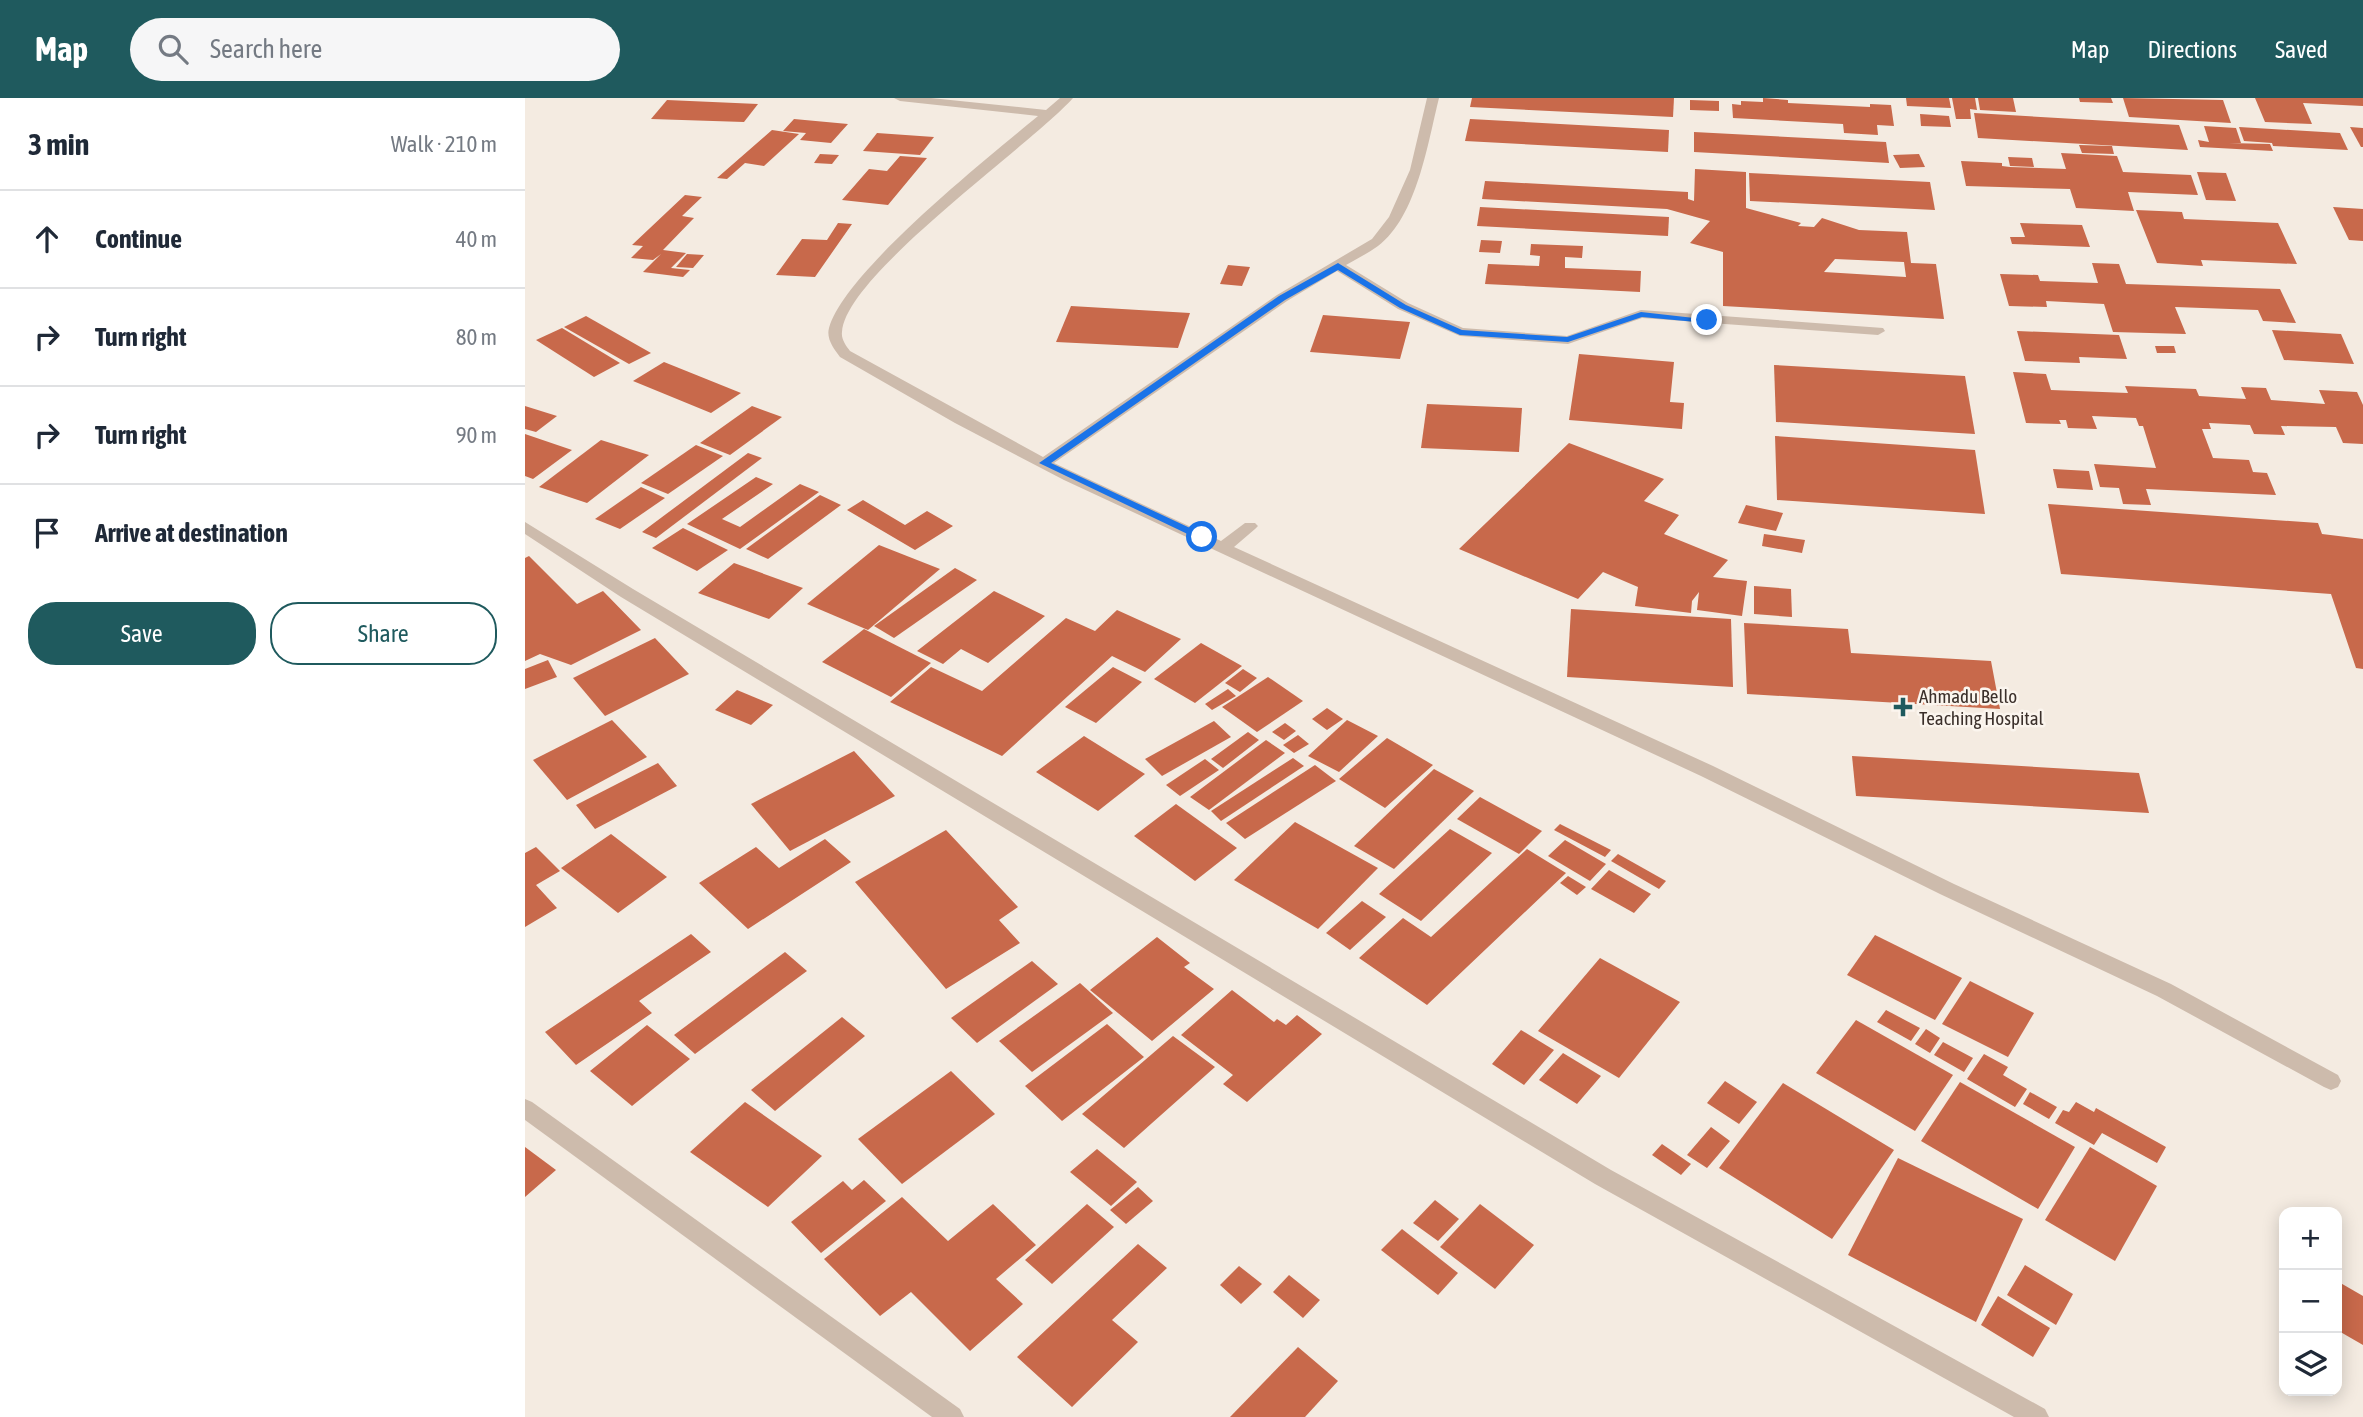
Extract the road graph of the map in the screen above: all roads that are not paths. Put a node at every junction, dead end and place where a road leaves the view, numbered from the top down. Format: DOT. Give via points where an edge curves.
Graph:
graph roads {
  1 [pos="900,98"];
  2 [pos="1067,98"];
  3 [pos="1433,98"];
  4 [pos="1048,114"];
  5 [pos="1338,266"];
  6 [pos="1878,331"];
  7 [pos="1044,463"];
  8 [pos="1250,526"];
  9 [pos="525,527"];
  10 [pos="1224,547"];
  11 [pos="2331,1081"];
  12 [pos="525,1108"];
  13 [pos="952,1417"];
  14 [pos="2037,1417"];
  1 -- 4 [label="street"];
  2 -- 4 [label="street"];
  3 -- 5 [label="street" via="1416,170 1395,218 1376,242"];
  4 -- 7 [label="street" via="885,257 844,309 835,328 837,344 845,354"];
  5 -- 6 [label="street" via="1403,306 1460,332 1568,340 1641,314"];
  5 -- 7 [label="street" via="1282,298"];
  7 -- 10 [label="street"];
  8 -- 10 [label="street"];
  9 -- 14 [label="street" via="627,593 1603,1177"];
  10 -- 11 [label="street" via="2164,990"];
  12 -- 13 [label="street"];
}
